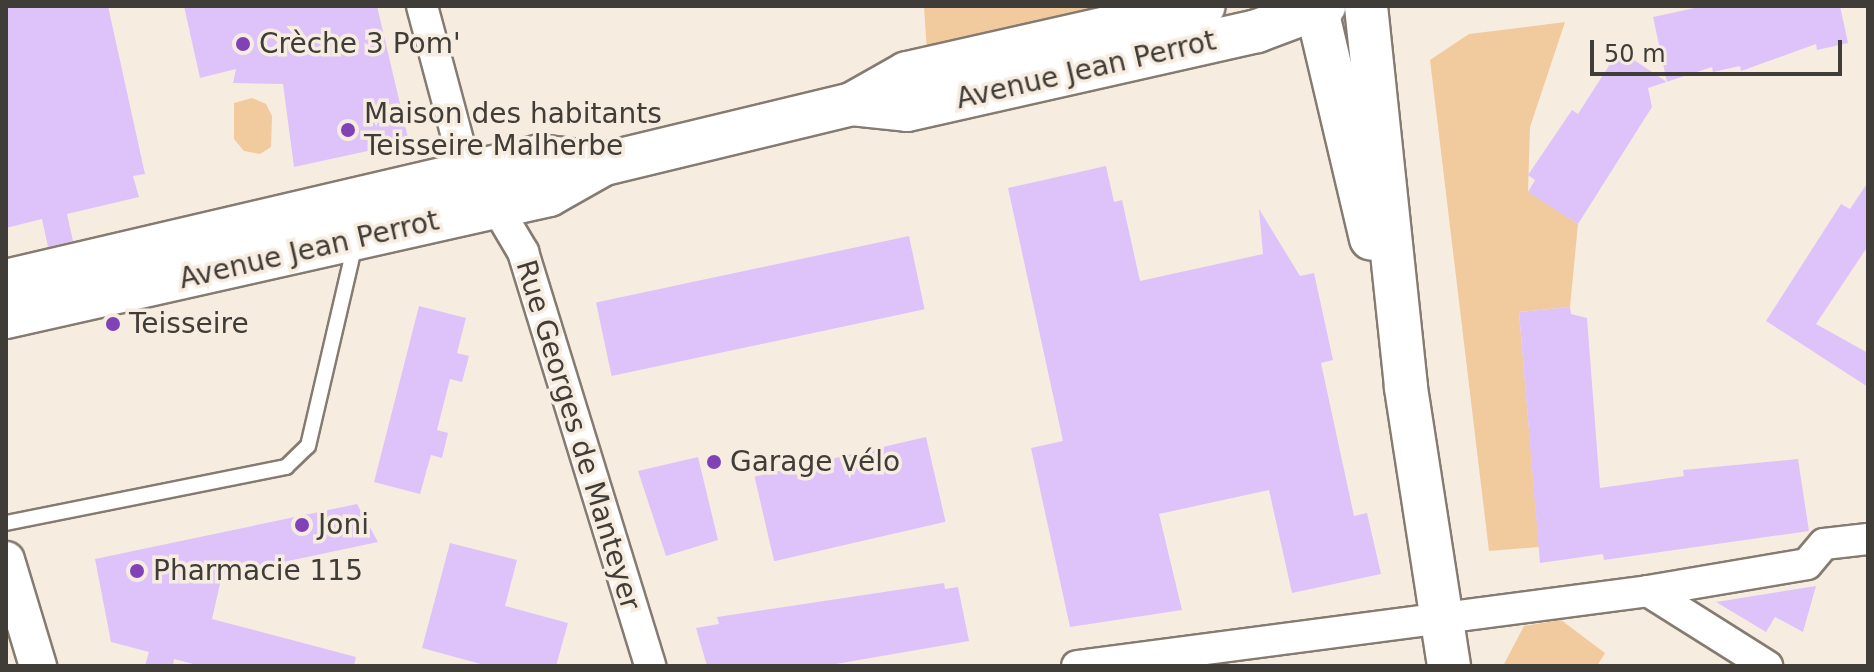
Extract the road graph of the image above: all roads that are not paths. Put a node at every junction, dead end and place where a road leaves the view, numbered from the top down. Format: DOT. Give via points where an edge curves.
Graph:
graph roads {
  1 [pos="422,6"];
  2 [pos="1204,6"];
  3 [pos="1315,6"];
  4 [pos="1366,6"];
  5 [pos="852,104"];
  6 [pos="604,164"];
  7 [pos="475,172"];
  8 [pos="496,208"];
  9 [pos="356,240"];
  10 [pos="6,281"];
  11 [pos="6,317"];
  12 [pos="1406,388"];
  13 [pos="6,523"];
  14 [pos="1868,539"];
  15 [pos="6,560"];
  16 [pos="1648,591"];
  17 [pos="1439,618"];
  18 [pos="38,666"];
  19 [pos="650,666"];
  20 [pos="1077,666"];
  21 [pos="1449,666"];
  22 [pos="1767,666"];
  1 -- 7 [label="street, Rue Georges de Manteyer" via="452,126"];
  2 -- 5 [label="main road, Avenue Jean Perrot" via="907,73"];
  3 -- 5 [label="main road, Avenue Jean Perrot" via="1257,31 907,110"];
  3 -- 12 [label="main road"];
  4 -- 12 [label="main road"];
  5 -- 6 [label="main road, Avenue Jean Perrot"];
  6 -- 7 [label="main road, Avenue Jean Perrot" via="540,156"];
  6 -- 8 [label="main road, Avenue Jean Perrot" via="549,195"];
  7 -- 8 [label="street, Rue Georges de Manteyer"];
  7 -- 10 [label="main road, Avenue Jean Perrot"];
  8 -- 9 [label="main road, Avenue Jean Perrot"];
  8 -- 19 [label="street, Rue Georges de Manteyer" via="523,252"];
  9 -- 11 [label="main road, Avenue Jean Perrot"];
  9 -- 13 [label="lane" via="308,446 286,467"];
  12 -- 17 [label="main road"];
  14 -- 16 [label="street" via="1824,544 1807,564"];
  15 -- 18 [label="street"];
  16 -- 17 [label="street"];
  16 -- 22 [label="street"];
  17 -- 20 [label="street"];
  17 -- 21 [label="main road"];
}
